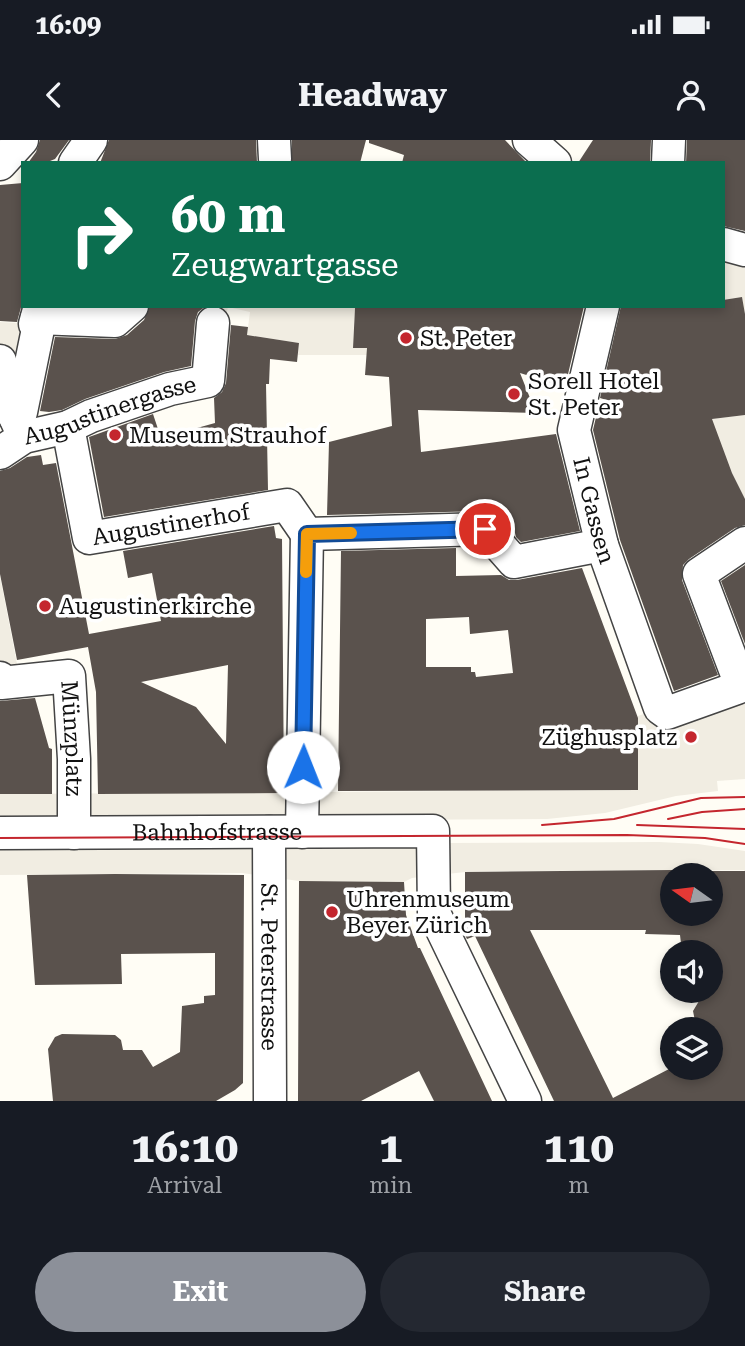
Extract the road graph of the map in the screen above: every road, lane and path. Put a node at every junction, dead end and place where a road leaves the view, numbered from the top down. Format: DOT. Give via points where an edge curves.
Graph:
graph roads {
  1 [pos="21,140"];
  2 [pos="91,140"];
  3 [pos="669,140"];
  4 [pos="76,161"];
  5 [pos="668,161"];
  6 [pos="0,164"];
  7 [pos="21,173"];
  8 [pos="0,174"];
  9 [pos="725,245"];
  10 [pos="745,250"];
  11 [pos="130,308"];
  12 [pos="603,308"];
  13 [pos="37,316"];
  14 [pos="214,323"];
  15 [pos="0,360"];
  16 [pos="68,427"];
  17 [pos="13,436"];
  18 [pos="307,534"];
  19 [pos="745,543"];
  20 [pos="602,545"];
  21 [pos="0,678"];
  22 [pos="270,832"];
  23 [pos="302,832"];
  24 [pos="74,833"];
  25 [pos="0,834"];
  26 [pos="270,1101"];
  27 [pos="525,1101"];
  1 -- 6 [label="street"];
  2 -- 4 [label="street"];
  3 -- 5 [label="street"];
  7 -- 8 [label="street"];
  9 -- 10 [label="street"];
  11 -- 13 [label="street" via="115,321"];
  12 -- 20 [label="street, In Gassen" via="575,430"];
  13 -- 15 [label="street"];
  13 -- 17 [label="street" via="39,324"];
  14 -- 16 [label="street, Augustinergasse" via="208,381 157,393"];
  15 -- 17 [label="street"];
  16 -- 17 [label="street, Augustinergasse"];
  16 -- 18 [label="street, Augustinerhof" via="89,538 287,505"];
  18 -- 20 [label="street" via="485,529 514,562"];
  18 -- 23 [label="street"];
  19 -- 20 [label="street, In Gassen" via="699,573 739,680 737,688 667,713 660,708"];
  21 -- 24 [label="street, Münzplatz" via="1,683 69,676"];
  22 -- 23 [label="street, Bahnhofstrasse"];
  22 -- 24 [label="street, Bahnhofstrasse"];
  22 -- 26 [label="street, St. Peterstrasse"];
  23 -- 27 [label="street, Bahnhofstrasse" via="433,831 434,913"];
  24 -- 25 [label="street, Bahnhofstrasse"];
}
